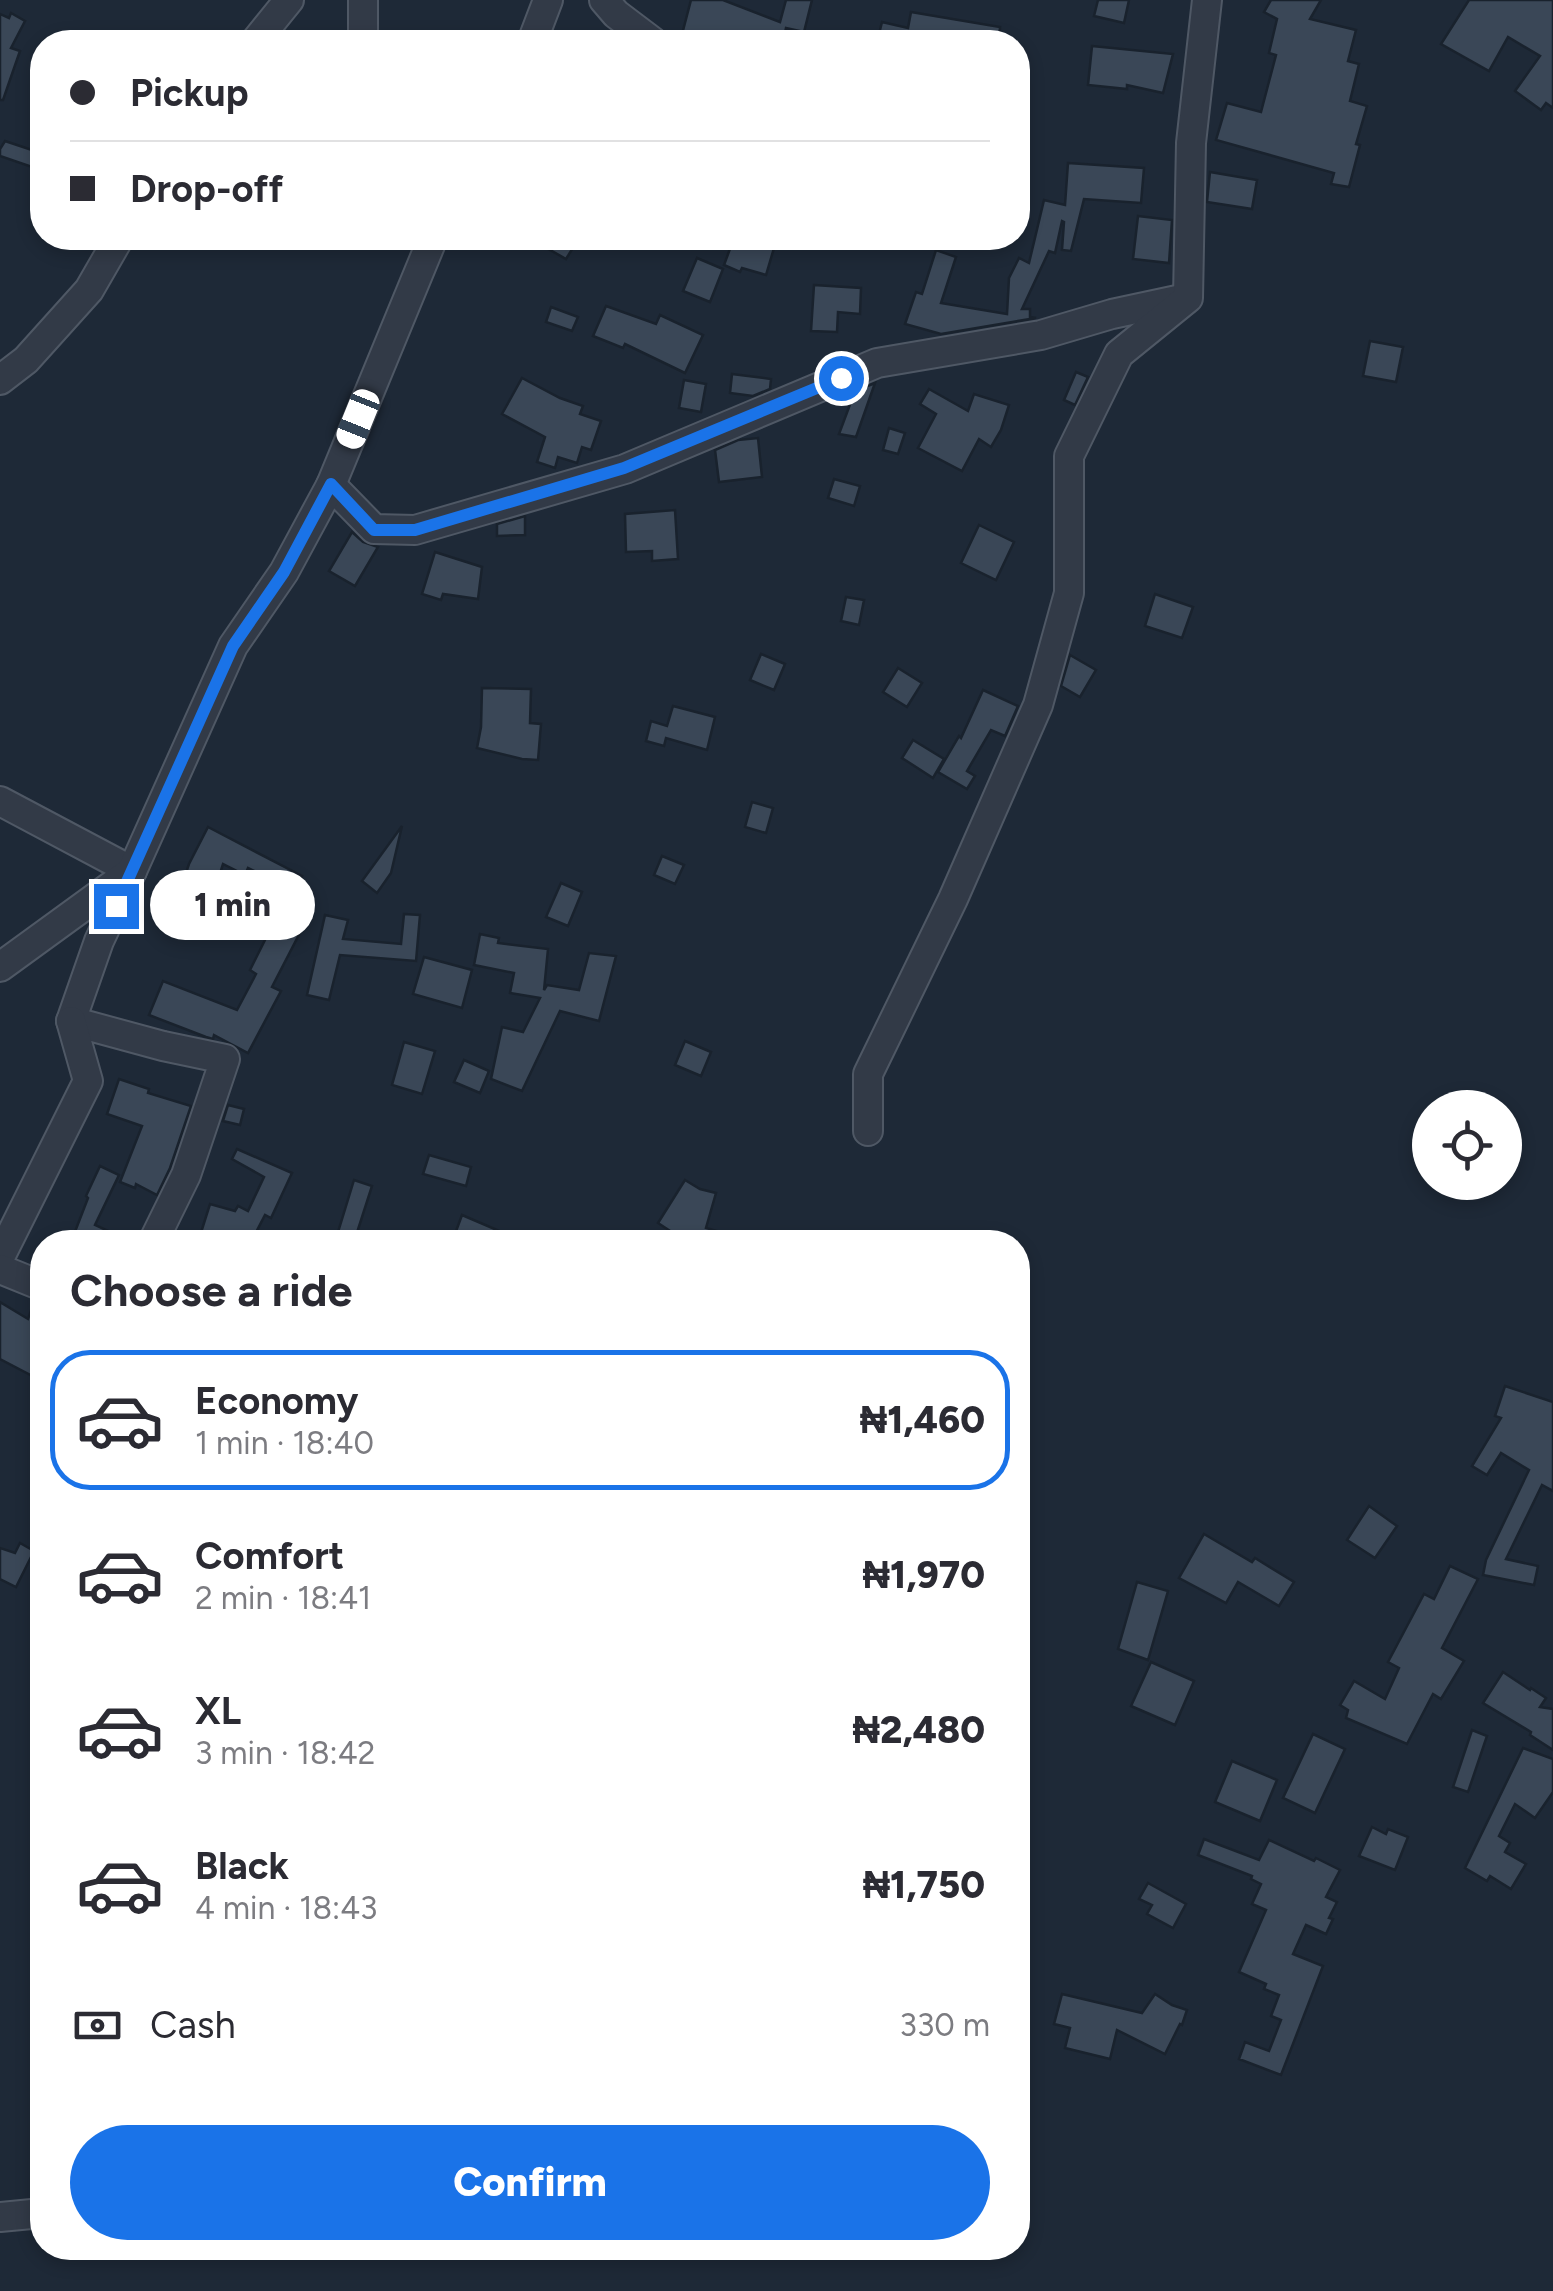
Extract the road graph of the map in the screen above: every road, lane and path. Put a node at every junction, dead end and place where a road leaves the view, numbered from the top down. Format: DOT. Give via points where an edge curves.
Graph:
graph roads {
  1 [pos="289,0"];
  2 [pos="363,0"];
  3 [pos="548,0"];
  4 [pos="604,0"];
  5 [pos="1207,0"];
  6 [pos="265,30"];
  7 [pos="363,30"];
  8 [pos="537,30"];
  9 [pos="637,30"];
  10 [pos="112,250"];
  11 [pos="422,250"];
  12 [pos="1188,298"];
  13 [pos="0,380"];
  14 [pos="331,484"];
  15 [pos="0,802"];
  16 [pos="132,871"];
  17 [pos="0,968"];
  18 [pos="71,1022"];
  19 [pos="868,1131"];
  20 [pos="158,1230"];
  21 [pos="0,1257"];
  22 [pos="0,1269"];
  23 [pos="30,1281"];
  24 [pos="30,2214"];
  25 [pos="0,2217"];
  1 -- 6 [label="street"];
  2 -- 7 [label="street"];
  3 -- 8 [label="street"];
  4 -- 9 [label="street"];
  5 -- 12 [label="street" via="1192,144"];
  10 -- 13 [label="street" via="89,290"];
  11 -- 14 [label="street"];
  12 -- 14 [label="street" via="1040,335 877,363 624,468 415,530 374,530"];
  12 -- 19 [label="street" via="1118,354 1070,456 1068,593 1038,706 868,1074"];
  14 -- 16 [label="street" via="284,572 233,646"];
  15 -- 16 [label="street"];
  16 -- 17 [label="street"];
  16 -- 18 [label="street"];
  18 -- 20 [label="street" via="225,1059 186,1176"];
  18 -- 21 [label="street" via="88,1081"];
  22 -- 23 [label="street"];
  24 -- 25 [label="street"];
}
